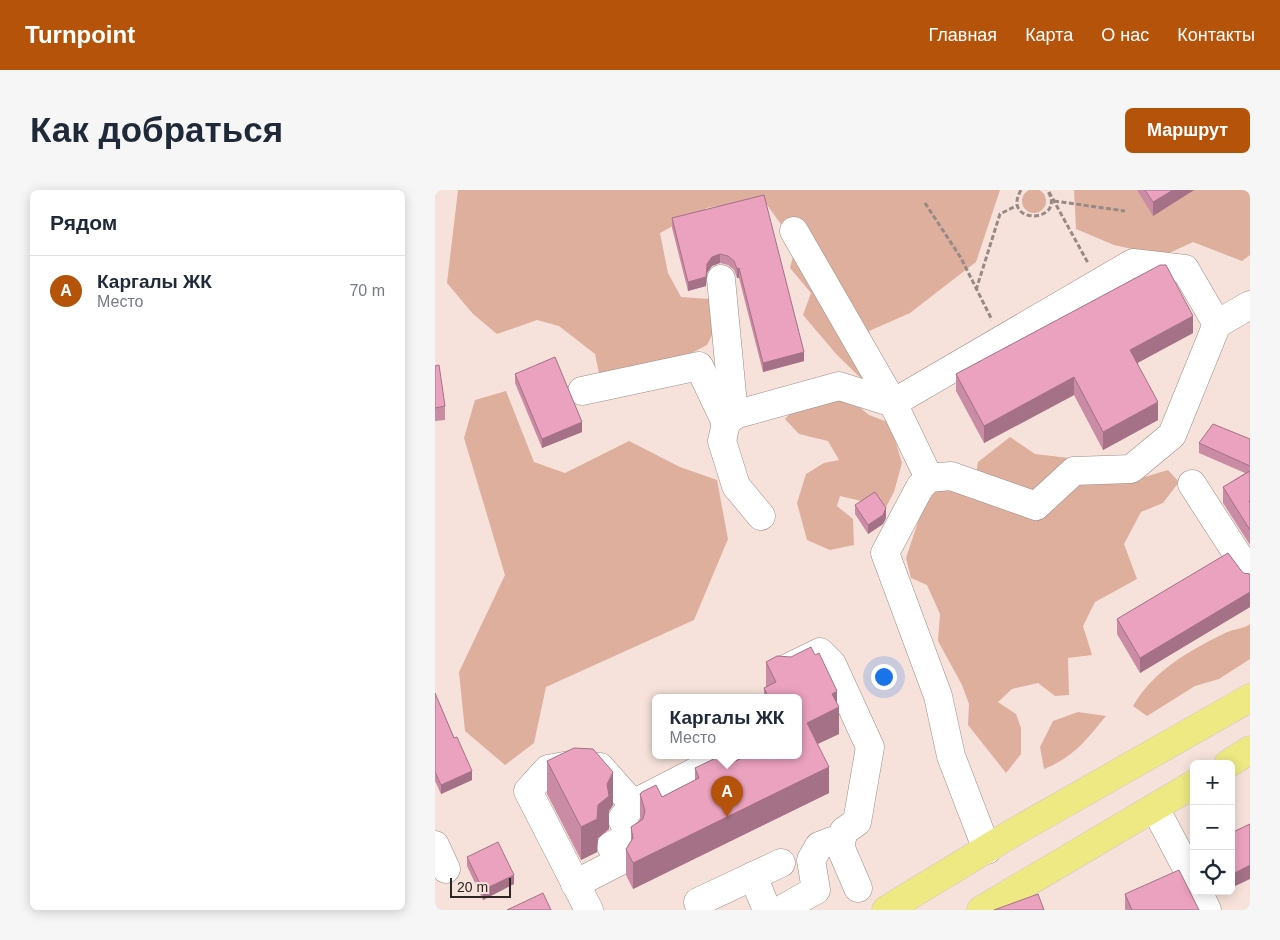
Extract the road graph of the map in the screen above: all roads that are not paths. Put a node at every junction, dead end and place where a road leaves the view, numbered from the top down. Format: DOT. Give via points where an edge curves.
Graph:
graph roads {
  1 [pos="794,231"];
  2 [pos="721,279"];
  3 [pos="1250,305"];
  4 [pos="1217,324"];
  5 [pos="582,391"];
  6 [pos="893,403"];
  7 [pos="730,419"];
  8 [pos="929,478"];
  9 [pos="1193,484"];
  10 [pos="761,516"];
  11 [pos="1250,574"];
  12 [pos="785,669"];
  13 [pos="1250,682"];
  14 [pos="1250,698"];
  15 [pos="1158,750"];
  16 [pos="1250,750"];
  17 [pos="720,759"];
  18 [pos="1234,760"];
  19 [pos="1190,786"];
  20 [pos="633,804"];
  21 [pos="1155,808"];
  22 [pos="435,845"];
  23 [pos="840,846"];
  24 [pos="987,850"];
  25 [pos="781,863"];
  26 [pos="446,869"];
  27 [pos="1190,874"];
  28 [pos="753,876"];
  29 [pos="575,884"];
  30 [pos="858,888"];
  31 [pos="1201,895"];
  32 [pos="693,907"];
  33 [pos="589,910"];
  34 [pos="767,910"];
  35 [pos="781,910"];
  36 [pos="886,910"];
  37 [pos="981,910"];
  38 [pos="1207,910"];
  1 -- 6 [label="street"];
  2 -- 7 [label="street"];
  3 -- 4 [label="street"];
  4 -- 6 [label="street" via="1185,269 1133,263"];
  4 -- 8 [label="street" via="1172,435 1131,469 1074,472 1036,506 951,476"];
  5 -- 7 [label="street" via="699,366"];
  6 -- 7 [label="street" via="839,386"];
  6 -- 8 [label="street"];
  7 -- 10 [label="street" via="722,441 736,486"];
  8 -- 24 [label="street" via="920,487 885,553 939,696 951,756"];
  9 -- 11 [label="street"];
  12 -- 23 [label="street" via="820,652 832,664 871,747 857,822 845,831"];
  13 -- 15 [label="main road"];
  14 -- 15 [label="main road"];
  15 -- 24 [label="main road"];
  16 -- 18 [label="main road"];
  17 -- 20 [label="street"];
  19 -- 21 [label="main road"];
  20 -- 29 [label="street" via="622,819 630,836 611,846 618,862"];
  20 -- 29 [label="street" via="600,767 570,765 548,769 528,791"];
  21 -- 27 [label="street"];
  21 -- 37 [label="main road"];
  22 -- 26 [label="street"];
  23 -- 30 [label="street"];
  23 -- 35 [label="street" via="832,841 819,846 811,860 816,890"];
  24 -- 36 [label="main road"];
  25 -- 28 [label="street"];
  28 -- 32 [label="street"];
  28 -- 34 [label="street"];
  29 -- 33 [label="street"];
  31 -- 38 [label="street"];
}
